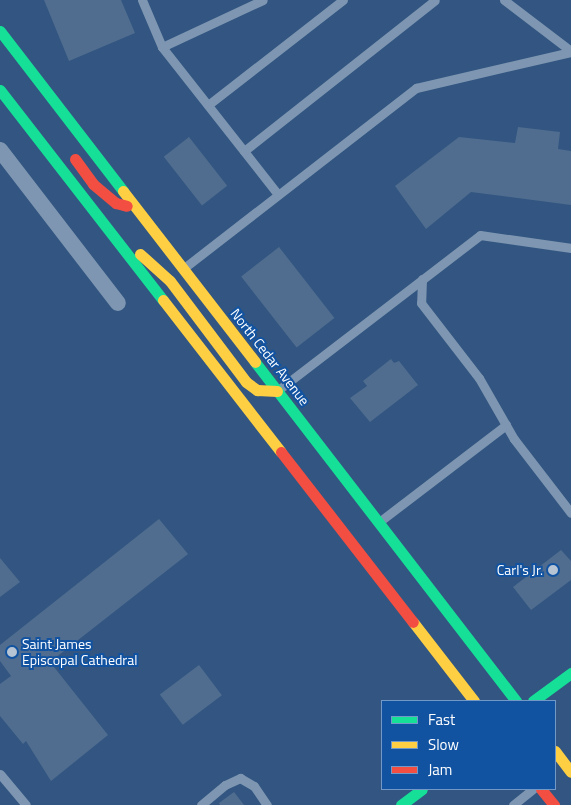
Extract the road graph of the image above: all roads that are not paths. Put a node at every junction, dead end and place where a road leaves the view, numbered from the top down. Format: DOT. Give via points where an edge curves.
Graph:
graph roads {
  1 [pos="142,0"];
  2 [pos="263,0"];
  3 [pos="343,0"];
  4 [pos="435,0"];
  5 [pos="504,0"];
  6 [pos="0,32"];
  7 [pos="162,47"];
  8 [pos="571,52"];
  9 [pos="0,88"];
  10 [pos="17,89"];
  11 [pos="208,105"];
  12 [pos="67,149"];
  13 [pos="0,150"];
  14 [pos="244,151"];
  15 [pos="277,194"];
  16 [pos="136,208"];
  17 [pos="122,247"];
  18 [pos="571,248"];
  19 [pos="183,269"];
  20 [pos="422,279"];
  21 [pos="118,303"];
  22 [pos="277,391"];
  23 [pos="506,425"];
  24 [pos="571,513"];
  25 [pos="379,523"];
  26 [pos="571,673"];
  27 [pos="473,700"];
  28 [pos="515,700"];
  29 [pos="535,700"];
  30 [pos="556,752"];
  31 [pos="571,772"];
  32 [pos="0,774"];
  33 [pos="421,790"];
  34 [pos="532,790"];
  35 [pos="542,790"];
  36 [pos="26,805"];
  37 [pos="200,805"];
  38 [pos="267,805"];
  39 [pos="402,805"];
  40 [pos="512,805"];
  41 [pos="554,805"];
  1 -- 7 [label="lane"];
  2 -- 7 [label="lane"];
  3 -- 11 [label="lane"];
  4 -- 14 [label="lane"];
  5 -- 8 [label="lane"];
  6 -- 16 [label="main road, North Cedar Avenue"];
  7 -- 11 [label="lane"];
  8 -- 15 [label="lane" via="416,88"];
  9 -- 10 [label="main road"];
  9 -- 17 [label="main road"];
  11 -- 14 [label="lane"];
  12 -- 16 [label="main road" via="94,184 116,203"];
  13 -- 21 [label="street"];
  14 -- 15 [label="lane"];
  15 -- 19 [label="lane"];
  16 -- 19 [label="main road, North Cedar Avenue"];
  17 -- 22 [label="main road" via="138,252 158,268 246,382 257,390"];
  17 -- 27 [label="main road"];
  18 -- 20 [label="lane" via="480,235"];
  19 -- 22 [label="main road, North Cedar Avenue"];
  20 -- 22 [label="lane"];
  20 -- 23 [label="lane" via="421,303 479,378"];
  22 -- 25 [label="main road, North Cedar Avenue"];
  23 -- 24 [label="lane"];
  23 -- 25 [label="lane"];
  25 -- 28 [label="main road, North Cedar Avenue"];
  26 -- 29 [label="main road"];
  30 -- 31 [label="main road"];
  32 -- 36 [label="lane"];
  33 -- 39 [label="main road"];
  34 -- 40 [label="lane"];
  35 -- 41 [label="main road"];
  37 -- 38 [label="lane" via="240,778 254,786"];
}
